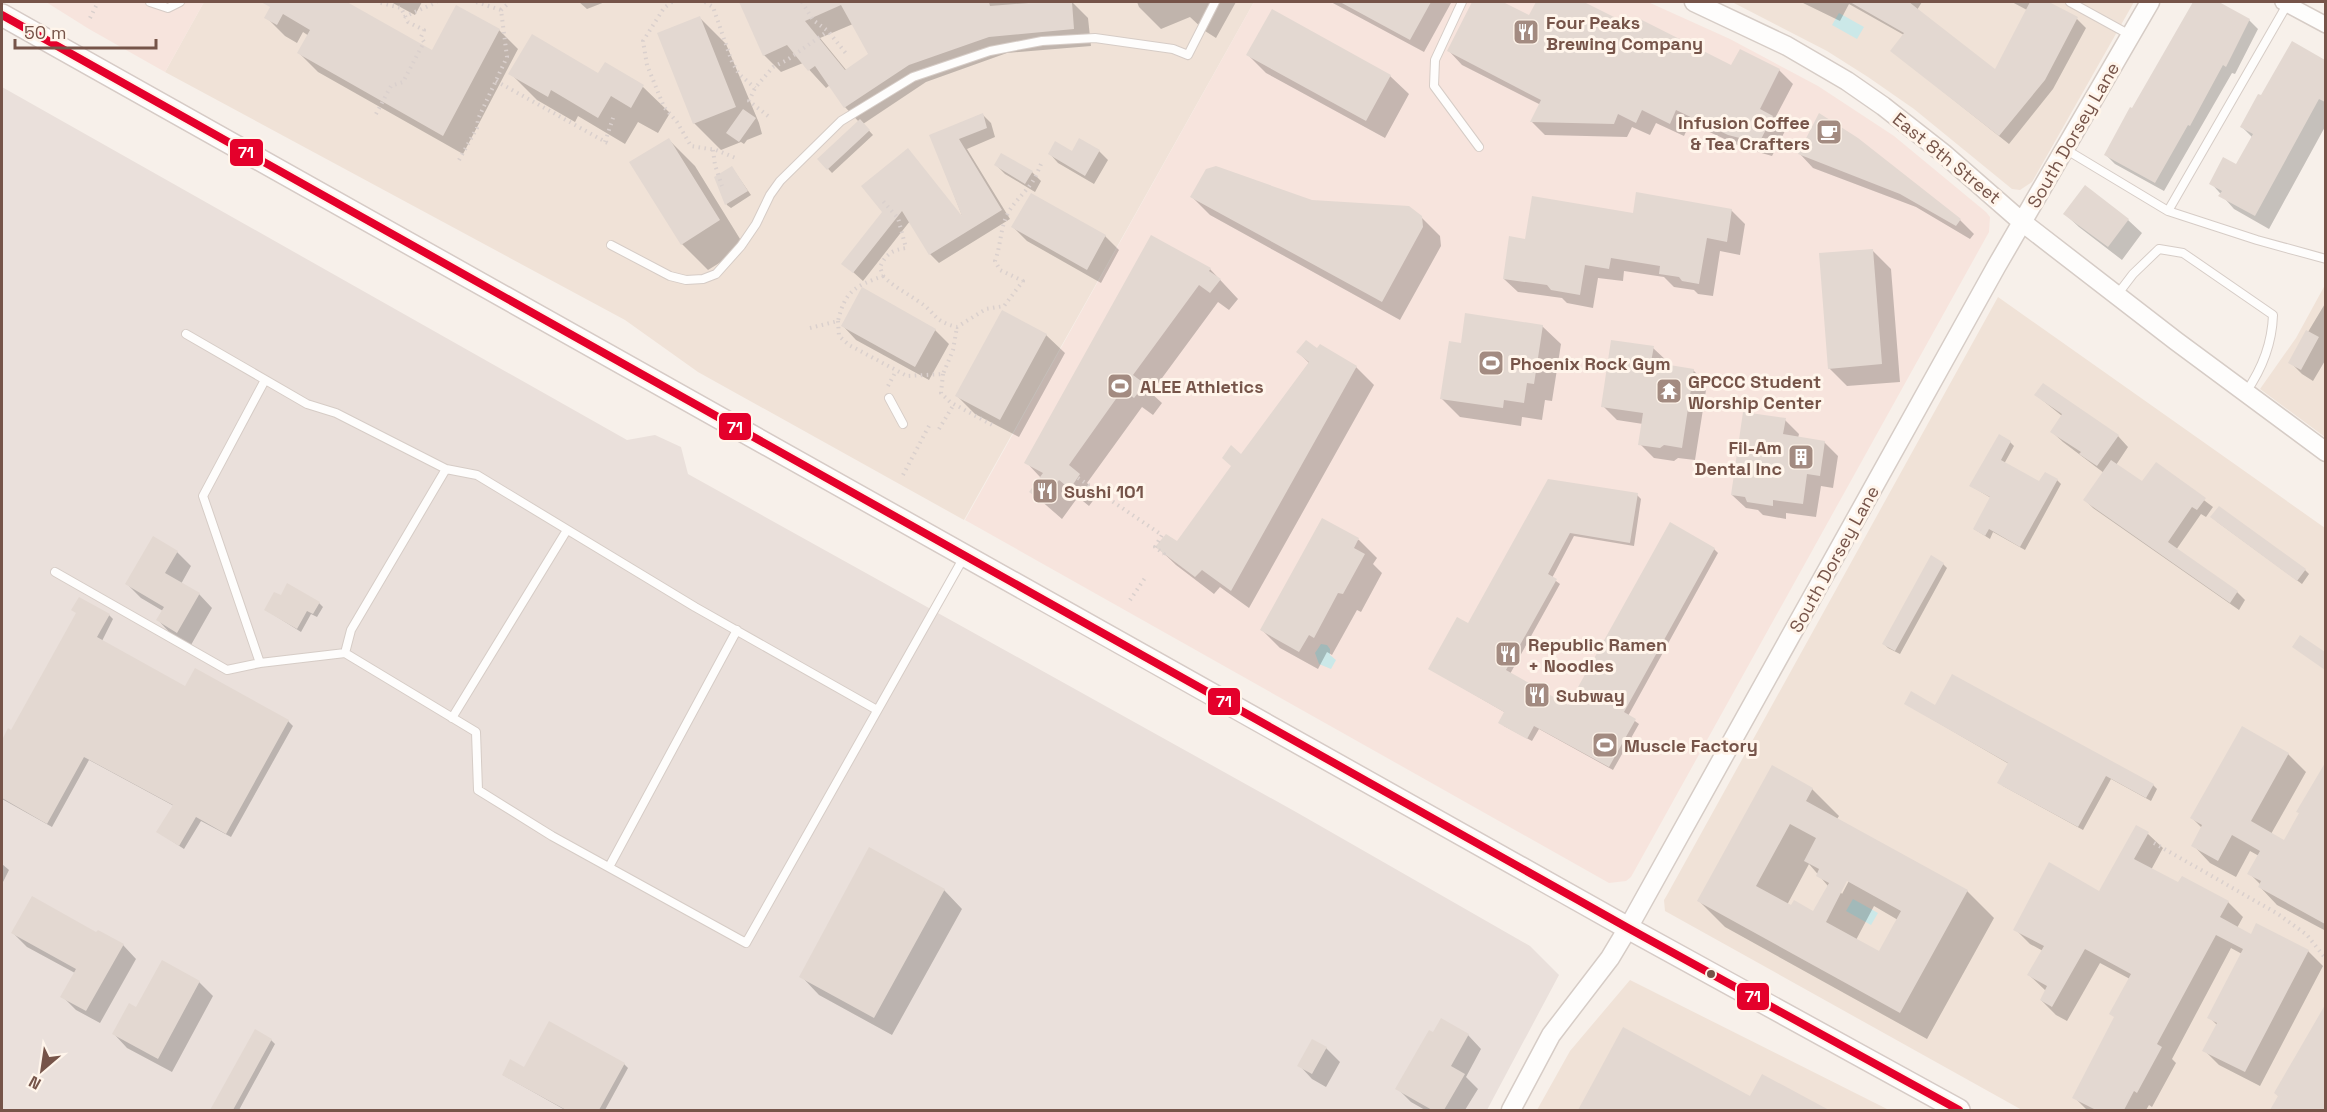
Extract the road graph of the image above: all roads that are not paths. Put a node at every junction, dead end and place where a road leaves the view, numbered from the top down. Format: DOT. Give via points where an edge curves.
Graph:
graph roads {
  1 [pos="150,2"];
  2 [pos="180,2"];
  3 [pos="1215,2"];
  4 [pos="1462,2"];
  5 [pos="1694,2"];
  6 [pos="2070,2"];
  7 [pos="2150,2"];
  8 [pos="2287,2"];
  9 [pos="2,15"];
  10 [pos="2325,25"];
  11 [pos="2130,35"];
  12 [pos="1479,147"];
  13 [pos="2065,149"];
  14 [pos="2168,211"];
  15 [pos="2022,222"];
  16 [pos="611,244"];
  17 [pos="2325,259"];
  18 [pos="2117,295"];
  19 [pos="186,334"];
  20 [pos="265,380"];
  21 [pos="2245,393"];
  22 [pos="886,396"];
  23 [pos="903,424"];
  24 [pos="2325,453"];
  25 [pos="446,469"];
  26 [pos="567,530"];
  27 [pos="964,555"];
  28 [pos="55,572"];
  29 [pos="736,630"];
  30 [pos="345,653"];
  31 [pos="260,663"];
  32 [pos="877,710"];
  33 [pos="452,718"];
  34 [pos="609,867"];
  35 [pos="1628,928"];
  36 [pos="1511,1110"];
  37 [pos="1959,1110"];
  1 -- 2 [label="lane" via="168,8"];
  3 -- 16 [label="lane" via="1188,55 1173,49 1095,38 1042,41 990,51 914,77 841,121 802,158 770,195 741,246 716,274 686,280 670,276"];
  4 -- 12 [label="lane" via="1435,60 1434,86"];
  5 -- 15 [label="street, East 8th Street" via="1767,35 1847,81 1943,153"];
  6 -- 11 [label="lane"];
  7 -- 11 [label="street, South Dorsey Lane"];
  8 -- 10 [label="street"];
  8 -- 14 [label="lane"];
  9 -- 27 [label="main road"];
  11 -- 13 [label="street, South Dorsey Lane"];
  13 -- 14 [label="lane"];
  13 -- 15 [label="street, South Dorsey Lane"];
  14 -- 17 [label="lane"];
  15 -- 18 [label="street, East 8th Street"];
  15 -- 35 [label="street, South Dorsey Lane"];
  18 -- 21 [label="street, East 8th Street"];
  18 -- 21 [label="lane" via="2160,249 2183,253 2273,315 2272,333 2260,371"];
  19 -- 20 [label="lane"];
  20 -- 25 [label="lane" via="307,404 336,413"];
  20 -- 31 [label="lane" via="203,496"];
  21 -- 24 [label="street, East 8th Street"];
  22 -- 23 [label="lane"];
  25 -- 26 [label="lane" via="477,475"];
  25 -- 30 [label="lane" via="351,630"];
  26 -- 29 [label="lane"];
  26 -- 33 [label="lane"];
  27 -- 32 [label="lane"];
  27 -- 35 [label="main road"];
  28 -- 31 [label="lane" via="227,670"];
  29 -- 32 [label="lane"];
  29 -- 34 [label="lane"];
  30 -- 31 [label="lane"];
  30 -- 33 [label="lane"];
  32 -- 34 [label="lane" via="746,943"];
  33 -- 34 [label="lane" via="476,732 478,790"];
  35 -- 36 [label="street, South Dorsey Lane" via="1551,1035"];
  35 -- 37 [label="main road"];
}
